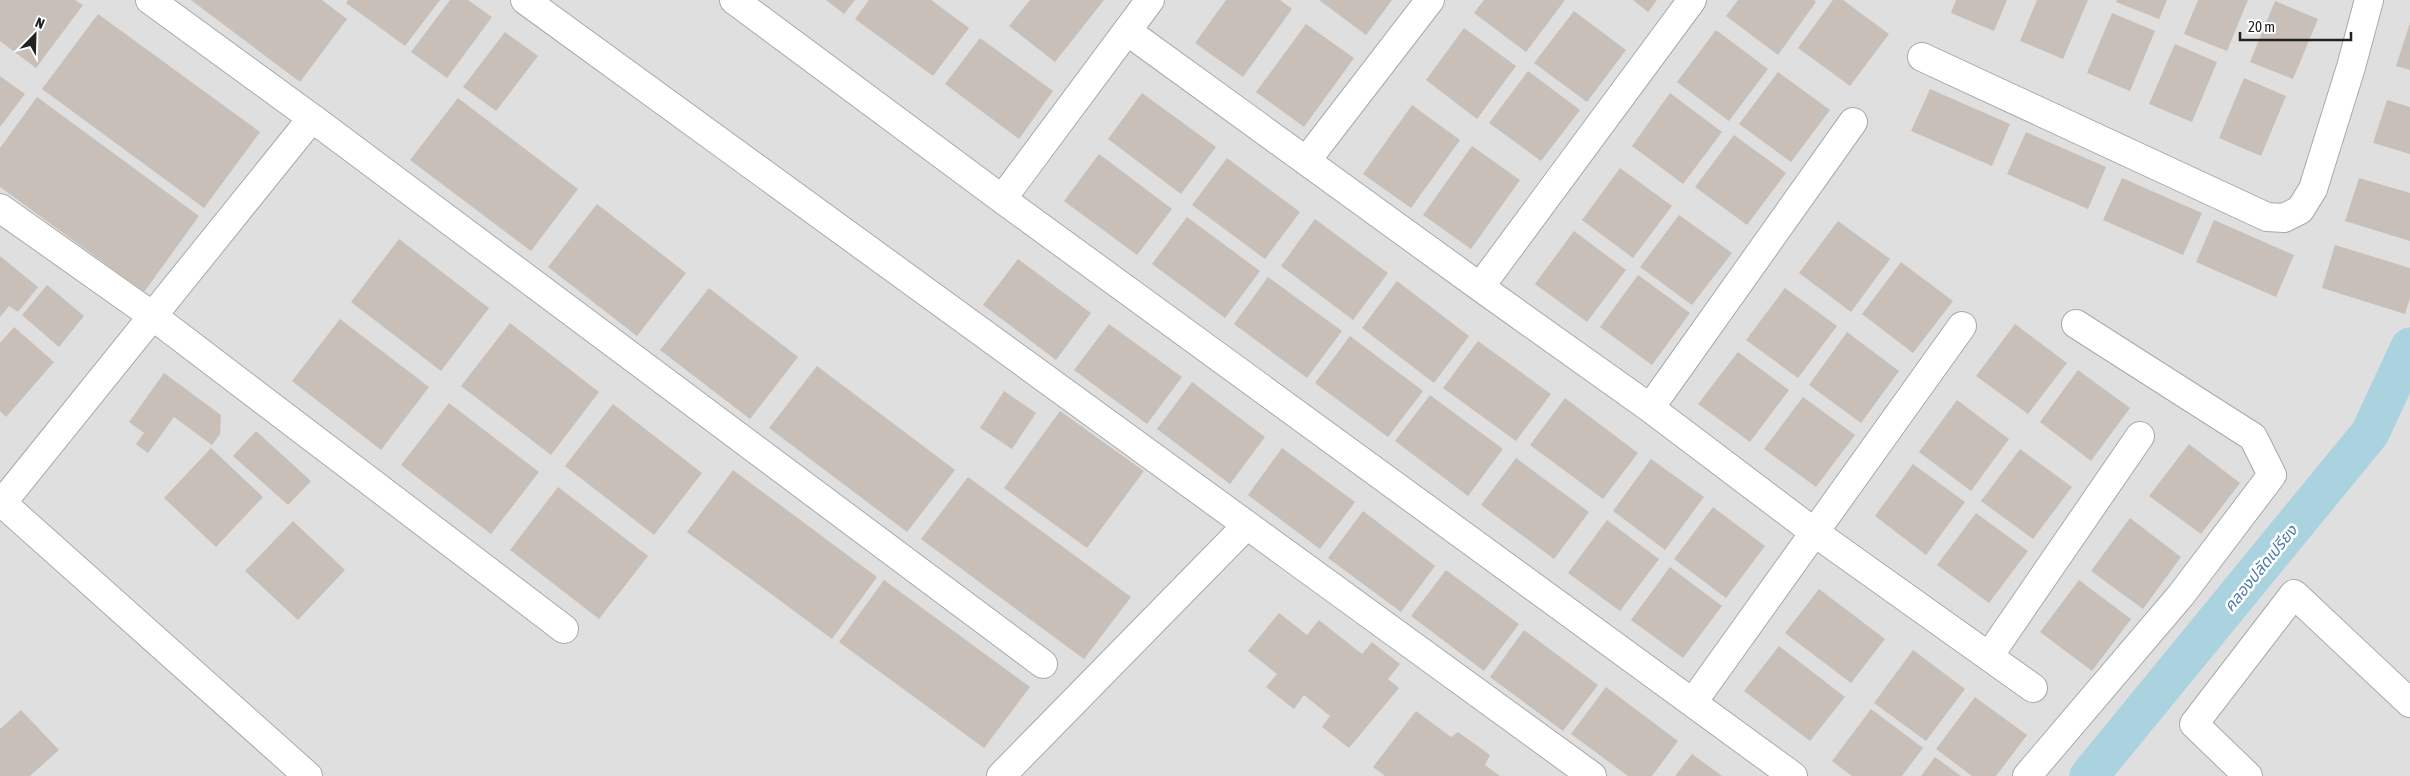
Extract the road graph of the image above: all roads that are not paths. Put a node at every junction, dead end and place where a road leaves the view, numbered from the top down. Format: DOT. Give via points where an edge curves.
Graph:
graph roads {
  1 [pos="150,0"];
  2 [pos="525,0"];
  3 [pos="734,0"];
  4 [pos="1150,0"];
  5 [pos="1430,0"];
  6 [pos="1692,0"];
  7 [pos="2369,0"];
  8 [pos="1127,31"];
  9 [pos="1922,57"];
  10 [pos="312,118"];
  11 [pos="1853,122"];
  12 [pos="1306,161"];
  13 [pos="1002,199"];
  14 [pos="0,208"];
  15 [pos="1480,287"];
  16 [pos="154,317"];
  17 [pos="2076,324"];
  18 [pos="1962,326"];
  19 [pos="1650,408"];
  20 [pos="2140,436"];
  21 [pos="1,502"];
  22 [pos="1247,525"];
  23 [pos="1814,532"];
  24 [pos="564,629"];
  25 [pos="1989,656"];
  26 [pos="1044,664"];
  27 [pos="2033,688"];
  28 [pos="1693,702"];
  29 [pos="2410,703"];
  30 [pos="308,776"];
  31 [pos="1001,776"];
  32 [pos="1592,776"];
  33 [pos="1792,776"];
  34 [pos="2027,776"];
  35 [pos="2248,776"];
  1 -- 10 [label="street"];
  2 -- 22 [label="street"];
  3 -- 13 [label="street"];
  4 -- 8 [label="street"];
  5 -- 12 [label="street"];
  6 -- 15 [label="street"];
  7 -- 9 [label="street" via="2312,189 2300,210 2284,218 2267,217"];
  8 -- 12 [label="street"];
  8 -- 13 [label="street"];
  10 -- 16 [label="street"];
  10 -- 26 [label="street"];
  11 -- 19 [label="street"];
  12 -- 15 [label="street"];
  13 -- 28 [label="street"];
  14 -- 16 [label="street"];
  15 -- 19 [label="street"];
  16 -- 21 [label="street"];
  16 -- 24 [label="street"];
  17 -- 34 [label="street" via="2253,437 2272,475 2181,595"];
  18 -- 23 [label="street"];
  19 -- 23 [label="street"];
  20 -- 25 [label="street"];
  21 -- 30 [label="street"];
  22 -- 31 [label="street"];
  22 -- 32 [label="street"];
  23 -- 25 [label="street"];
  23 -- 28 [label="street"];
  25 -- 27 [label="street"];
  28 -- 33 [label="street"];
  29 -- 35 [label="street" via="2294,594 2194,724"];
}
